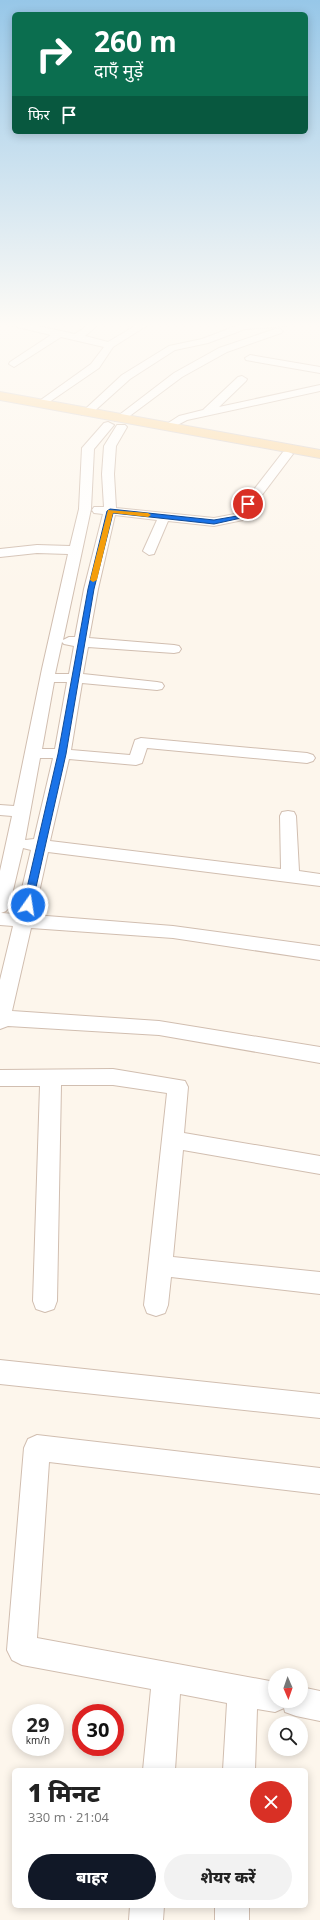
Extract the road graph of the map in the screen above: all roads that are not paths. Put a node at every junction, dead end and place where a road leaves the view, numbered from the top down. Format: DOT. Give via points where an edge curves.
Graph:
graph roads {
  1 [pos="53,413"];
  2 [pos="86,413"];
  3 [pos="131,413"];
  4 [pos="206,413"];
  5 [pos="116,424"];
  6 [pos="168,427"];
  7 [pos="287,454"];
  8 [pos="320,454"];
  9 [pos="320,458"];
  10 [pos="85,509"];
  11 [pos="110,511"];
  12 [pos="164,517"];
  13 [pos="76,550"];
  14 [pos="148,551"];
  15 [pos="0,553"];
  16 [pos="55,641"];
  17 [pos="82,642"];
  18 [pos="174,649"];
  19 [pos="48,678"];
  20 [pos="75,678"];
  21 [pos="157,686"];
  22 [pos="33,753"];
  23 [pos="62,754"];
  24 [pos="307,758"];
  25 [pos="0,810"];
  26 [pos="22,812"];
  27 [pos="288,816"];
  28 [pos="16,843"];
  29 [pos="41,845"];
  30 [pos="290,876"];
  31 [pos="320,880"];
  32 [pos="0,907"];
  33 [pos="0,919"];
  34 [pos="24,920"];
  35 [pos="320,953"];
  36 [pos="0,1019"];
  37 [pos="320,1056"];
  38 [pos="0,1078"];
  39 [pos="51,1078"];
  40 [pos="173,1140"];
  41 [pos="320,1165"];
  42 [pos="161,1266"];
  43 [pos="320,1283"];
  44 [pos="45,1301"];
  45 [pos="156,1305"];
  46 [pos="0,1372"];
  47 [pos="320,1406"];
  48 [pos="320,1481"];
  49 [pos="167,1676"];
  50 [pos="243,1691"];
  51 [pos="268,1696"];
  52 [pos="308,1704"];
  53 [pos="320,1706"];
  54 [pos="159,1768"];
  55 [pos="239,1768"];
  56 [pos="147,1908"];
  57 [pos="232,1908"];
  58 [pos="146,1920"];
  59 [pos="232,1920"];
  1 -- 5 [label="main road"];
  2 -- 5 [label="main road"];
  3 -- 5 [label="street"];
  4 -- 6 [label="street" via="183,418"];
  5 -- 6 [label="main road"];
  5 -- 7 [label="main road"];
  5 -- 10 [label="street" via="88,448"];
  5 -- 11 [label="street" via="110,446 108,474"];
  6 -- 8 [label="main road"];
  7 -- 9 [label="main road"];
  7 -- 12 [label="street" via="238,517 214,522"];
  10 -- 11 [label="street"];
  10 -- 13 [label="street"];
  11 -- 12 [label="street"];
  11 -- 17 [label="street" via="91,589"];
  12 -- 14 [label="street"];
  13 -- 15 [label="street" via="37,549"];
  13 -- 16 [label="street"];
  16 -- 17 [label="street"];
  16 -- 19 [label="street"];
  17 -- 18 [label="street"];
  17 -- 20 [label="street"];
  19 -- 20 [label="street"];
  19 -- 22 [label="street"];
  20 -- 21 [label="street"];
  20 -- 23 [label="street"];
  22 -- 23 [label="street"];
  22 -- 26 [label="street"];
  23 -- 24 [label="street" via="136,760 141,743"];
  23 -- 29 [label="street"];
  25 -- 26 [label="street"];
  26 -- 28 [label="street"];
  27 -- 30 [label="street"];
  28 -- 29 [label="street"];
  28 -- 32 [label="street"];
  29 -- 30 [label="street"];
  29 -- 34 [label="street"];
  30 -- 31 [label="street"];
  33 -- 34 [label="street"];
  34 -- 35 [label="street" via="174,932"];
  34 -- 36 [label="street"];
  36 -- 37 [label="street" via="159,1028"];
  38 -- 39 [label="street"];
  39 -- 40 [label="street" via="113,1077 178,1087"];
  39 -- 44 [label="street"];
  40 -- 41 [label="street"];
  40 -- 42 [label="street"];
  42 -- 43 [label="street"];
  42 -- 45 [label="street"];
  46 -- 47 [label="street"];
  48 -- 49 [label="street" via="37,1448 22,1650"];
  49 -- 50 [label="street"];
  49 -- 54 [label="street"];
  50 -- 51 [label="street"];
  50 -- 55 [label="street"];
  52 -- 53 [label="street"];
  56 -- 58 [label="street"];
  57 -- 59 [label="street"];
}
